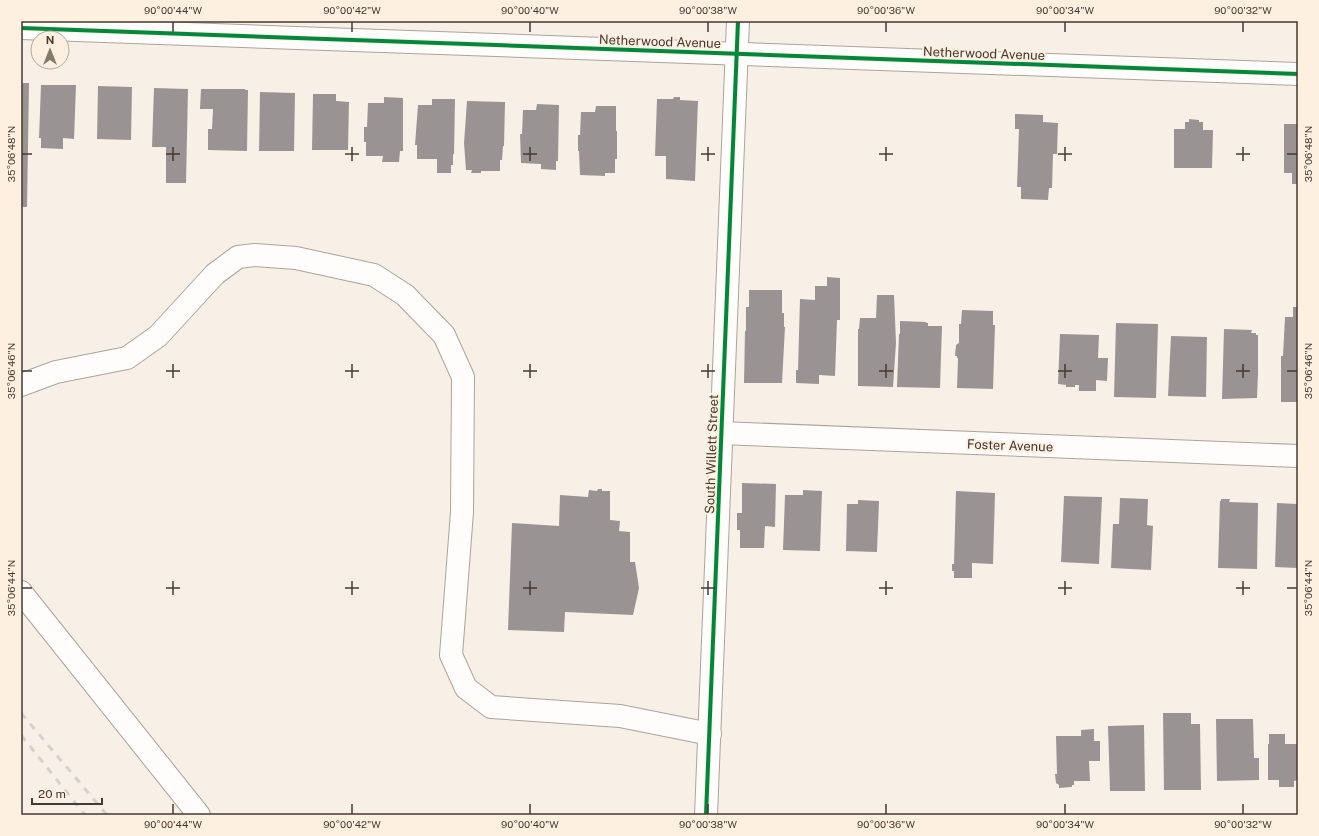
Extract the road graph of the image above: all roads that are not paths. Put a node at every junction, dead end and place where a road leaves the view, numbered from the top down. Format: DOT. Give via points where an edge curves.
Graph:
graph roads {
  1 [pos="738,21"];
  2 [pos="21,28"];
  3 [pos="230,28"];
  4 [pos="737,54"];
  5 [pos="1298,74"];
  6 [pos="21,385"];
  7 [pos="721,433"];
  8 [pos="1298,456"];
  9 [pos="21,592"];
  10 [pos="710,734"];
  11 [pos="199,815"];
  12 [pos="706,815"];
  1 -- 4 [label="street, South Willett Street"];
  2 -- 3 [label="street, Netherwood Avenue"];
  3 -- 4 [label="street, Netherwood Avenue"];
  4 -- 5 [label="street, Netherwood Avenue"];
  4 -- 7 [label="street, South Willett Street"];
  6 -- 10 [label="street" via="56,372 127,358 158,336 215,274 238,257 255,255 296,258 374,275 405,295 444,335 462,377 462,512 451,655 466,688 491,707 620,716"];
  7 -- 8 [label="street, Foster Avenue"];
  7 -- 10 [label="street, South Willett Street"];
  9 -- 11 [label="street"];
  10 -- 12 [label="street, South Willett Street"];
}
